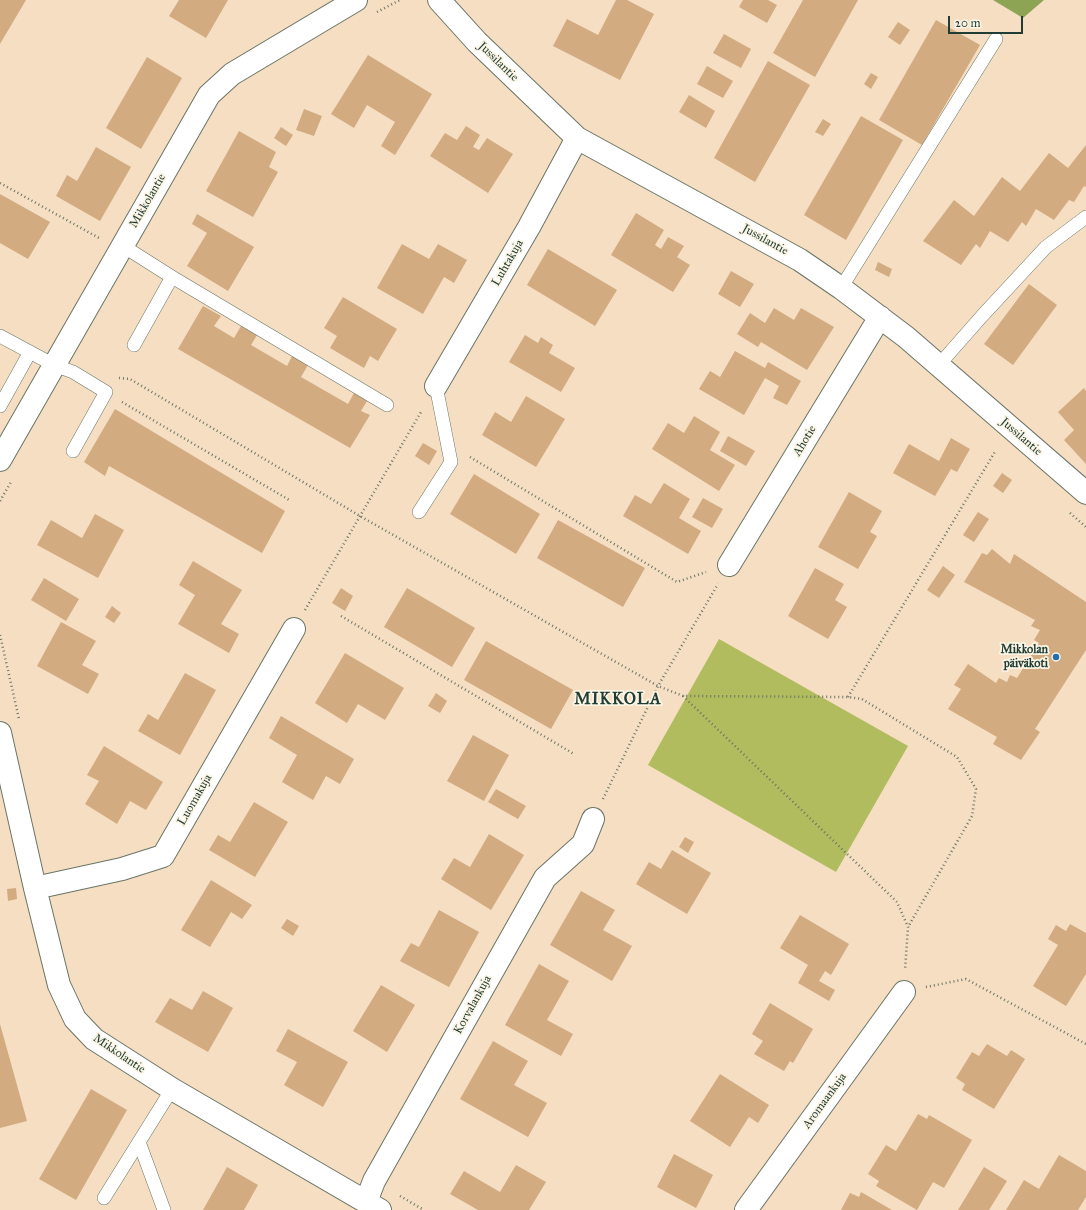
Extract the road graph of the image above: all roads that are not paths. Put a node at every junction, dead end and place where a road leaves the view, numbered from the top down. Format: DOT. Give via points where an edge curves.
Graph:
graph roads {
  1 [pos="356,0"];
  2 [pos="438,0"];
  3 [pos="996,39"];
  4 [pos="576,138"];
  5 [pos="1086,217"];
  6 [pos="122,248"];
  7 [pos="172,276"];
  8 [pos="842,288"];
  9 [pos="880,316"];
  10 [pos="0,336"];
  11 [pos="134,345"];
  12 [pos="30,352"];
  13 [pos="54,365"];
  14 [pos="938,366"];
  15 [pos="436,386"];
  16 [pos="387,404"];
  17 [pos="0,406"];
  18 [pos="73,451"];
  19 [pos="0,460"];
  20 [pos="1086,493"];
  21 [pos="419,512"];
  22 [pos="729,564"];
  23 [pos="294,629"];
  24 [pos="0,733"];
  25 [pos="5,782"];
  26 [pos="594,819"];
  27 [pos="35,888"];
  28 [pos="904,992"];
  29 [pos="172,1089"];
  30 [pos="139,1142"];
  31 [pos="104,1198"];
  32 [pos="369,1207"];
  33 [pos="164,1210"];
  34 [pos="746,1210"];
  1 -- 6 [label="street, Mikkolantie" via="232,74 209,95"];
  2 -- 4 [label="street, Jussilantie" via="477,42"];
  3 -- 8 [label="lane"];
  4 -- 8 [label="street, Jussilantie" via="800,260"];
  4 -- 15 [label="street, Luhtakuja" via="529,227"];
  5 -- 14 [label="lane" via="1046,246"];
  6 -- 7 [label="lane"];
  6 -- 13 [label="street, Mikkolantie"];
  7 -- 11 [label="lane"];
  7 -- 16 [label="lane"];
  8 -- 9 [label="street, Jussilantie"];
  9 -- 14 [label="street, Jussilantie"];
  9 -- 22 [label="street, Ahotie"];
  10 -- 12 [label="lane"];
  12 -- 13 [label="lane"];
  12 -- 17 [label="lane"];
  13 -- 18 [label="lane" via="73,372 106,392"];
  13 -- 19 [label="street, Mikkolantie"];
  14 -- 20 [label="street, Jussilantie"];
  15 -- 21 [label="lane" via="451,462"];
  23 -- 27 [label="street, Luomakuja" via="163,856 122,869"];
  24 -- 25 [label="street, Mikkolantie"];
  25 -- 27 [label="street, Mikkolantie"];
  26 -- 32 [label="street, Korvalankuja" via="583,844 545,878 374,1181"];
  27 -- 29 [label="street, Mikkolantie" via="59,985 75,1019 94,1039"];
  28 -- 34 [label="street, Aromaankuja"];
  29 -- 30 [label="lane"];
  29 -- 32 [label="street, Mikkolantie"];
  30 -- 31 [label="lane"];
  30 -- 33 [label="lane"];
}
